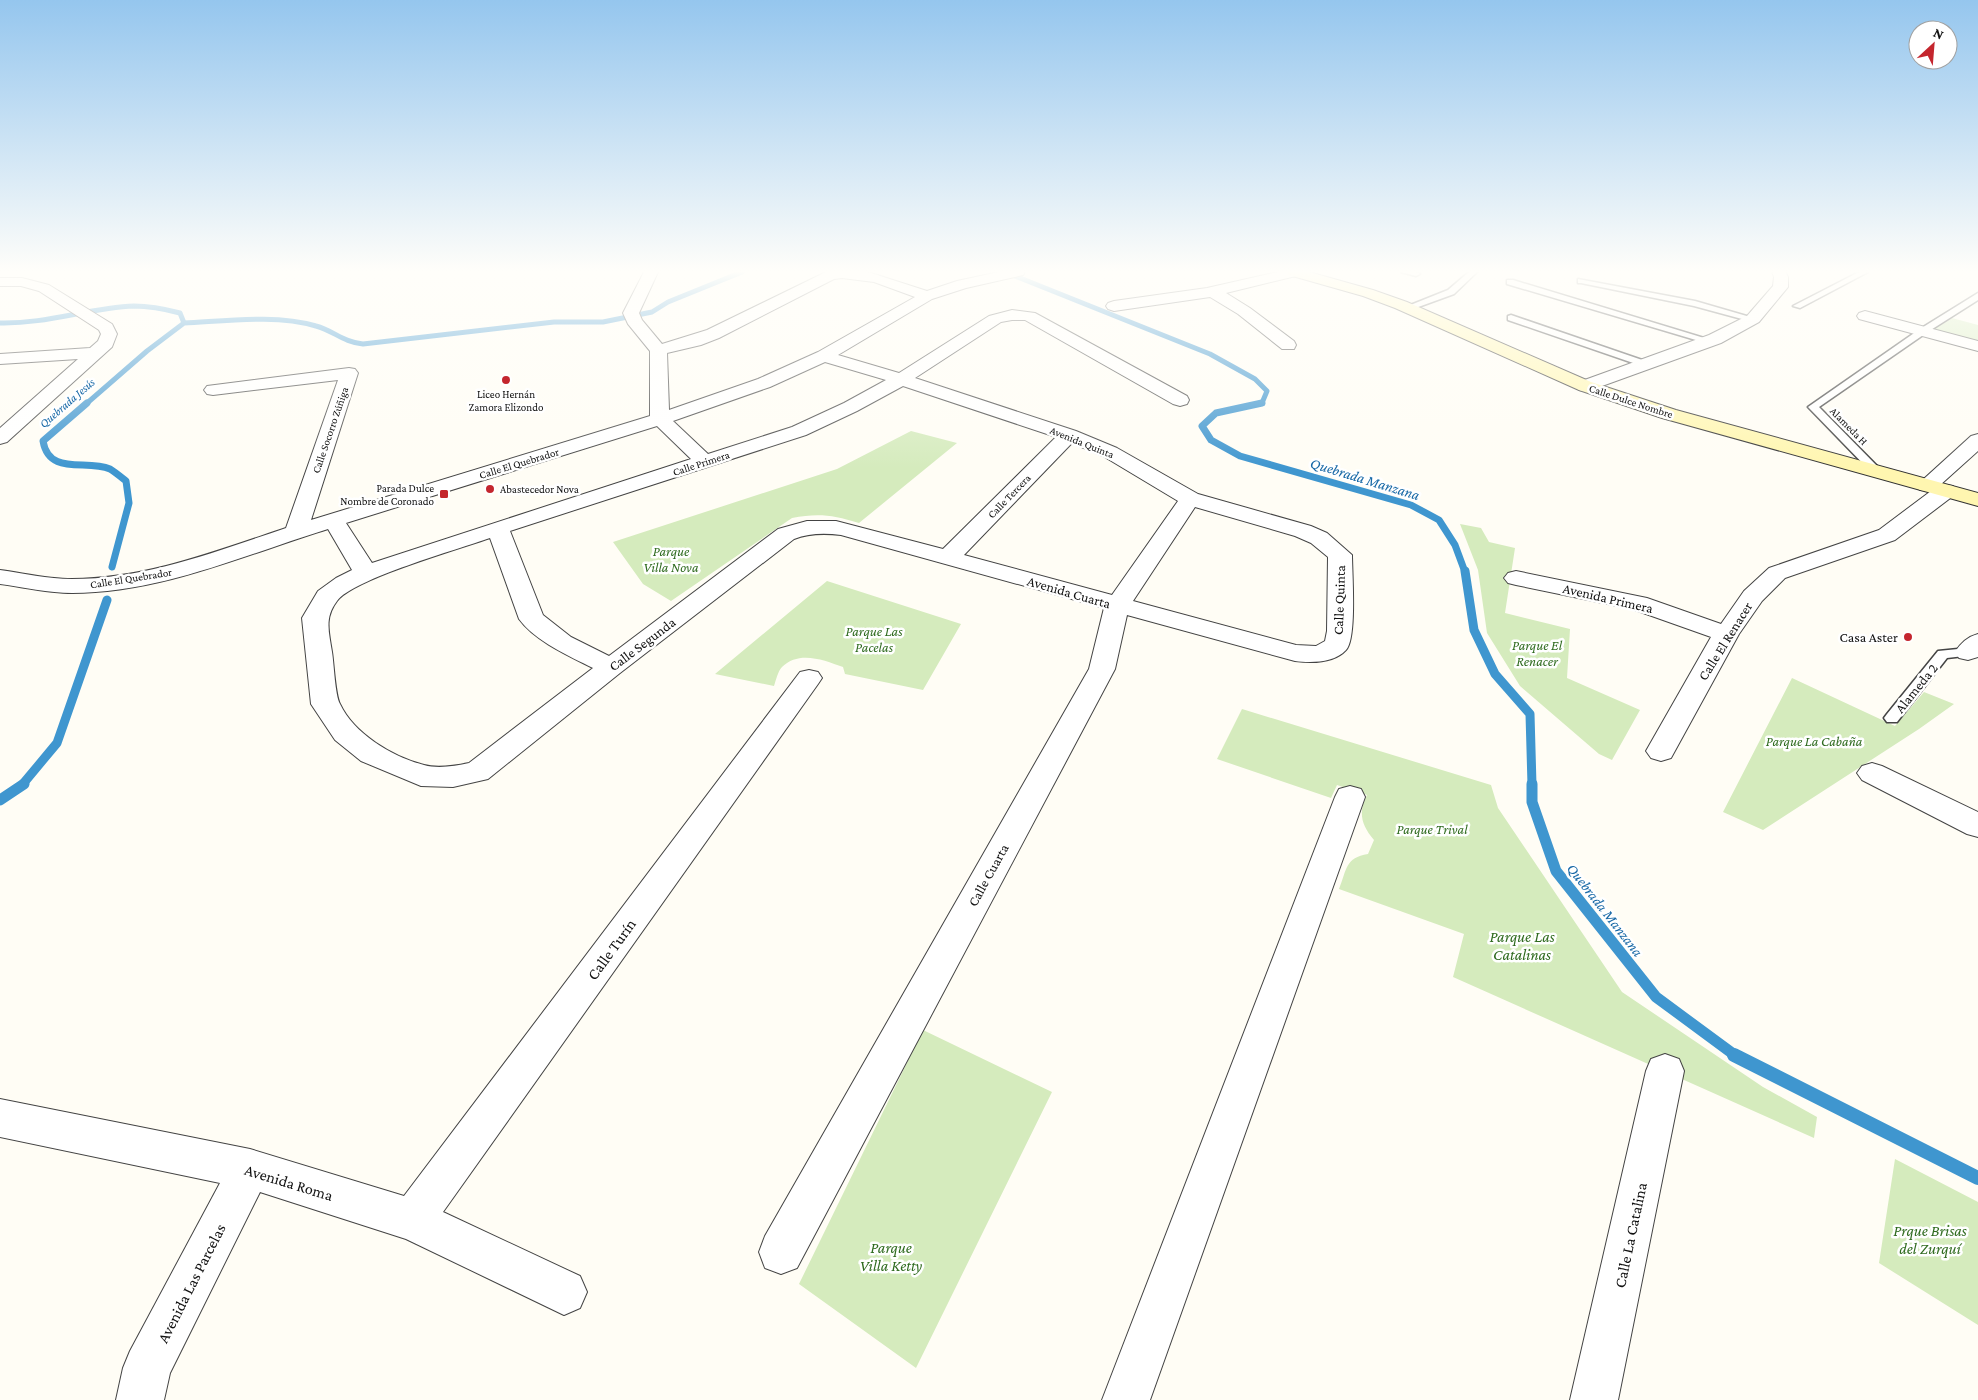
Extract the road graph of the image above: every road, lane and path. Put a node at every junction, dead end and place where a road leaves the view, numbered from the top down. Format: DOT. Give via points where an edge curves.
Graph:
graph roads {
  1 [pos="108,337"];
  2 [pos="648,337"];
  3 [pos="702,337"];
  4 [pos="856,337"];
  5 [pos="966,337"];
  6 [pos="1069,337"];
  7 [pos="1278,337"];
  8 [pos="1474,337"];
  9 [pos="1567,337"];
  10 [pos="1697,337"];
  11 [pos="1716,337"];
  12 [pos="1914,337"];
  13 [pos="1943,337"];
  14 [pos="1709,341"];
  15 [pos="1288,345"];
  16 [pos="1978,346"];
  17 [pos="658,350"];
  18 [pos="94,353"];
  19 [pos="824,356"];
  20 [pos="0,359"];
  21 [pos="1645,364"];
  22 [pos="901,379"];
  23 [pos="1584,386"];
  24 [pos="213,390"];
  25 [pos="1180,400"];
  26 [pos="660,419"];
  27 [pos="1069,435"];
  28 [pos="0,438"];
  29 [pos="1978,440"];
  30 [pos="704,462"];
  31 [pos="1877,472"];
  32 [pos="1931,494"];
  33 [pos="1190,499"];
  34 [pos="1978,500"];
  35 [pos="334,520"];
  36 [pos="812,526"];
  37 [pos="498,528"];
  38 [pos="296,532"];
  39 [pos="1332,546"];
  40 [pos="949,558"];
  41 [pos="366,572"];
  42 [pos="0,577"];
  43 [pos="1516,578"];
  44 [pos="1117,606"];
  45 [pos="1726,634"];
  46 [pos="1973,647"];
  47 [pos="1327,652"];
  48 [pos="612,667"];
  49 [pos="809,678"];
  50 [pos="1892,718"];
  51 [pos="1661,751"];
  52 [pos="1872,773"];
  53 [pos="1350,797"];
  54 [pos="1978,826"];
  55 [pos="1665,1070"];
  56 [pos="0,1118"];
  57 [pos="250,1169"];
  58 [pos="412,1220"];
  59 [pos="781,1252"];
  60 [pos="564,1292"];
  61 [pos="140,1400"];
  62 [pos="1126,1400"];
  63 [pos="1594,1400"];
  1 -- 18 [label="street"];
  2 -- 17 [label="street"];
  3 -- 17 [label="street"];
  4 -- 19 [label="street, Calle El Quebrador"];
  5 -- 22 [label="street, Calle Primera"];
  6 -- 25 [label="street, Calle Primera"];
  7 -- 15 [label="street"];
  8 -- 23 [label="street, Calle Dulce Nombre"];
  9 -- 21 [label="lane"];
  10 -- 14 [label="lane"];
  11 -- 14 [label="street"];
  12 -- 31 [label="lane, Alameda H" via="1812,407"];
  13 -- 16 [label="street"];
  14 -- 21 [label="street"];
  17 -- 26 [label="street"];
  18 -- 20 [label="street"];
  18 -- 28 [label="street"];
  19 -- 22 [label="street, Avenida Quinta"];
  19 -- 26 [label="street, Calle El Quebrador" via="764,383"];
  21 -- 23 [label="street"];
  22 -- 27 [label="street, Avenida Quinta"];
  22 -- 30 [label="street, Calle Primera" via="831,418"];
  23 -- 31 [label="street, Calle Dulce Nombre" via="1669,414"];
  24 -- 38 [label="street, Calle Socorro Zúñiga" via="350,373"];
  26 -- 30 [label="street"];
  26 -- 35 [label="street, Calle El Quebrador"];
  27 -- 33 [label="street, Avenida Quinta" via="1110,452"];
  27 -- 40 [label="street, Calle Tercera"];
  29 -- 32 [label="street, Calle El Renacer"];
  30 -- 37 [label="street, Calle Primera"];
  31 -- 32 [label="street, Calle Dulce Nombre"];
  32 -- 34 [label="street, Calle Dulce Nombre"];
  32 -- 45 [label="street, Calle El Renacer" via="1887,535 1777,573 1752,596"];
  33 -- 39 [label="street, Avenida Quinta" via="1302,531"];
  33 -- 44 [label="street, Calle Cuarta"];
  35 -- 38 [label="street, Calle El Quebrador"];
  35 -- 41 [label="street"];
  36 -- 40 [label="street, Avenida Cuarta" via="843,529"];
  36 -- 48 [label="street, Calle Segunda" via="786,534"];
  37 -- 41 [label="street, Calle Primera"];
  37 -- 48 [label="street" via="532,619 562,642"];
  38 -- 42 [label="street, Calle El Quebrador" via="187,569 112,583 70,586"];
  39 -- 47 [label="street, Calle Quinta" via="1340,555 1340,631 1337,645"];
  40 -- 44 [label="street, Avenida Cuarta"];
  41 -- 48 [label="street, Calle Segunda" via="327,596 315,618 325,704 345,733 372,754 421,776 453,777 478,772"];
  43 -- 45 [label="street, Avenida Primera" via="1638,603"];
  44 -- 47 [label="street, Avenida Cuarta" via="1296,653 1314,655"];
  44 -- 59 [label="street, Calle Cuarta" via="1102,668"];
  45 -- 51 [label="street, Calle El Renacer"];
  46 -- 50 [label="lane, Alameda 2" via="1943,654"];
  49 -- 58 [label="street, Calle Turín"];
  52 -- 54 [label="street"];
  53 -- 62 [label="street"];
  55 -- 63 [label="street, Calle La Catalina"];
  56 -- 57 [label="street, Avenida Roma"];
  57 -- 58 [label="street, Avenida Roma"];
  57 -- 61 [label="street, Avenida Las Parcelas" via="147,1368"];
  58 -- 60 [label="street, Avenida Roma"];
}
